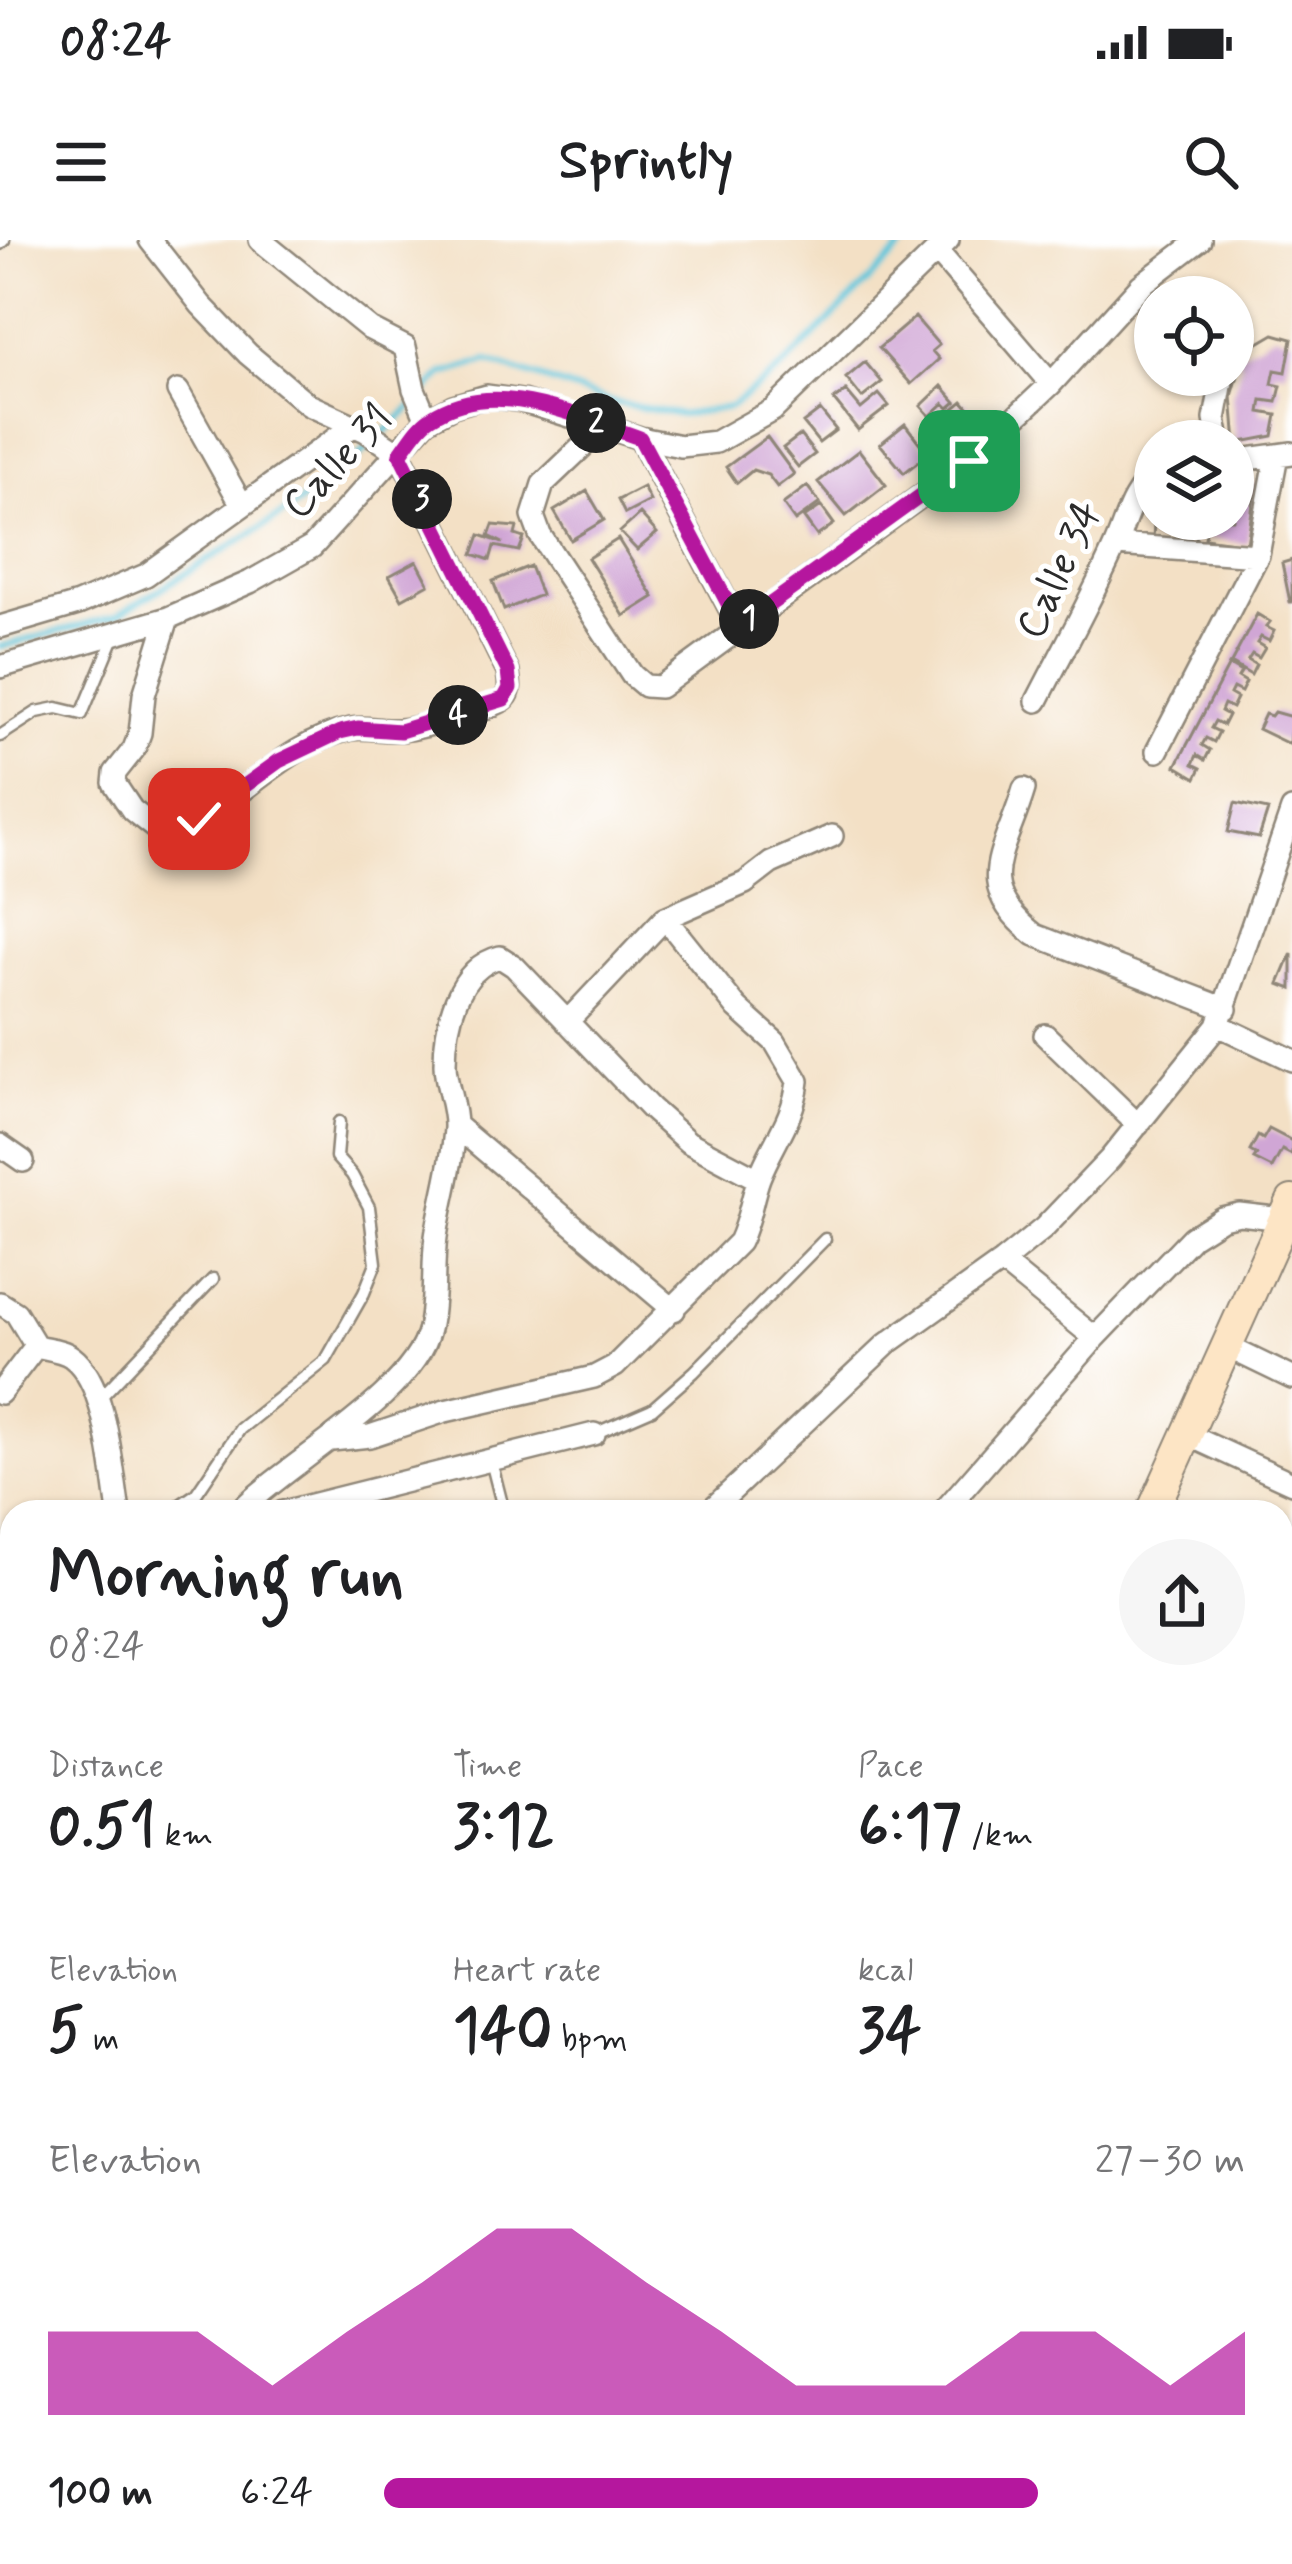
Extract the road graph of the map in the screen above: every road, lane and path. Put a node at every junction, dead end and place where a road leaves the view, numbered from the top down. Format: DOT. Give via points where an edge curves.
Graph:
graph roads {
  1 [pos="151,240"];
  2 [pos="260,240"];
  3 [pos="1200,240"];
  4 [pos="943,246"];
  5 [pos="1051,384"];
  6 [pos="178,391"];
  7 [pos="422,407"];
  8 [pos="604,426"];
  9 [pos="360,428"];
  10 [pos="640,438"];
  11 [pos="396,450"];
  12 [pos="1284,454"];
  13 [pos="1254,458"];
  14 [pos="1134,496"];
  15 [pos="242,505"];
  16 [pos="1116,545"];
  17 [pos="1258,555"];
  18 [pos="169,618"];
  19 [pos="740,626"];
  20 [pos="0,627"];
  21 [pos="115,634"];
  22 [pos="0,667"];
  23 [pos="1037,701"];
  24 [pos="0,736"];
  25 [pos="1157,751"];
  26 [pos="1024,789"];
  27 [pos="1292,810"];
  28 [pos="832,836"];
  29 [pos="664,918"];
  30 [pos="1222,1017"];
  31 [pos="567,1022"];
  32 [pos="1045,1035"];
  33 [pos="1292,1060"];
  34 [pos="339,1122"];
  35 [pos="455,1125"];
  36 [pos="1138,1125"];
  37 [pos="0,1145"];
  38 [pos="23,1161"];
  39 [pos="758,1179"];
  40 [pos="1290,1212"];
  41 [pos="825,1239"];
  42 [pos="1002,1262"];
  43 [pos="213,1279"];
  44 [pos="0,1303"];
  45 [pos="674,1310"];
  46 [pos="1095,1339"];
  47 [pos="36,1346"];
  48 [pos="1228,1348"];
  49 [pos="1292,1378"];
  50 [pos="0,1393"];
  51 [pos="98,1400"];
  52 [pos="594,1434"];
  53 [pos="1188,1435"];
  54 [pos="332,1440"];
  55 [pos="491,1461"];
  56 [pos="1292,1483"];
  57 [pos="117,1500"];
  58 [pos="187,1500"];
  59 [pos="254,1500"];
  60 [pos="332,1500"];
  61 [pos="501,1500"];
  62 [pos="722,1500"];
  63 [pos="954,1500"];
  64 [pos="1157,1500"];
  1 -- 9 [label="street" via="248,354 309,405"];
  2 -- 7 [label="street" via="405,347"];
  3 -- 5 [label="street" via="1142,285"];
  4 -- 5 [label="street"];
  4 -- 10 [label="street, Calle 31" via="761,418 716,442"];
  5 -- 19 [label="street" via="969,461"];
  6 -- 15 [label="street"];
  7 -- 8 [label="street, Calle 31" via="487,396"];
  7 -- 11 [label="street, Calle 31"];
  8 -- 10 [label="street, Calle 31"];
  8 -- 19 [label="street" via="544,484 533,516 621,660 645,686 660,687"];
  9 -- 11 [label="street"];
  9 -- 15 [label="street"];
  10 -- 19 [label="street"];
  11 -- 18 [label="street, Calle 31" via="312,548"];
  11 -- 18 [label="street" via="508,671 504,699 400,731 340,732 279,761 165,836 114,783 140,733"];
  12 -- 13 [label="street"];
  12 -- 17 [label="street"];
  14 -- 16 [label="street, Calle 34"];
  15 -- 20 [label="street" via="146,575"];
  16 -- 17 [label="street"];
  16 -- 23 [label="street, Calle 34"];
  17 -- 25 [label="street"];
  18 -- 21 [label="street, Calle 31"];
  21 -- 22 [label="street, Calle 31"];
  21 -- 24 [label="lane" via="82,714 37,712"];
  26 -- 30 [label="street" via="997,864 996,890 1015,919"];
  27 -- 30 [label="street"];
  28 -- 29 [label="street"];
  29 -- 31 [label="street"];
  29 -- 39 [label="street" via="736,1008 775,1042 798,1082 789,1120"];
  30 -- 33 [label="street"];
  30 -- 36 [label="street"];
  31 -- 35 [label="street" via="514,966 486,961 456,997 450,1021 445,1066"];
  31 -- 39 [label="street" via="688,1142"];
  32 -- 36 [label="street"];
  34 -- 58 [label="lane" via="335,1156 369,1207 376,1263 364,1293 326,1360 240,1429"];
  35 -- 45 [label="street"];
  35 -- 54 [label="street" via="429,1333 399,1377"];
  36 -- 42 [label="street"];
  37 -- 38 [label="street"];
  39 -- 45 [label="street" via="739,1242"];
  40 -- 46 [label="street" via="1239,1214 1208,1226"];
  40 -- 48 [label="main road"];
  41 -- 52 [label="lane" via="652,1409"];
  42 -- 46 [label="street"];
  42 -- 62 [label="street" via="887,1344"];
  43 -- 51 [label="lane"];
  44 -- 47 [label="street"];
  45 -- 54 [label="street" via="594,1377"];
  46 -- 63 [label="street"];
  47 -- 50 [label="street"];
  47 -- 51 [label="street" via="69,1354"];
  48 -- 49 [label="street"];
  48 -- 53 [label="main road"];
  51 -- 57 [label="street"];
  52 -- 55 [label="street"];
  53 -- 56 [label="street"];
  53 -- 64 [label="main road"];
  54 -- 59 [label="street"];
  55 -- 60 [label="street"];
  55 -- 61 [label="lane"];
}
